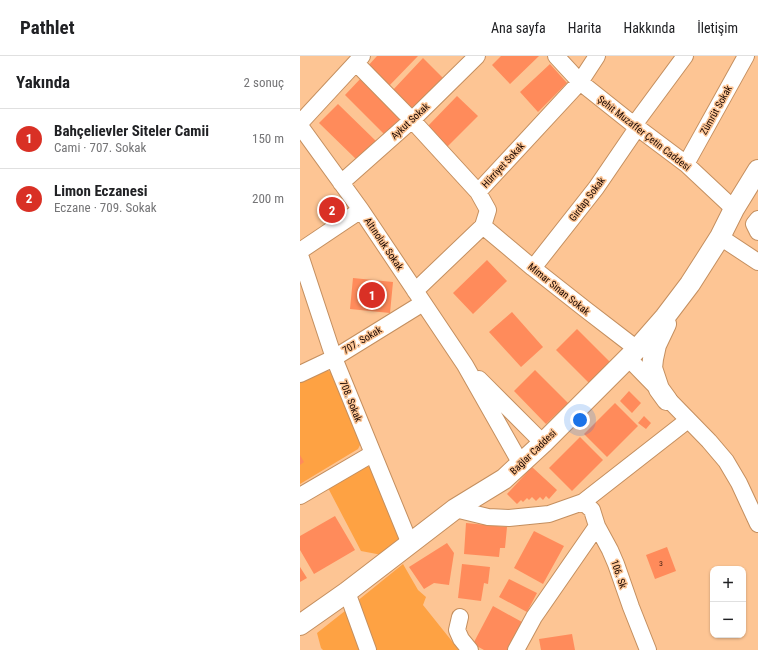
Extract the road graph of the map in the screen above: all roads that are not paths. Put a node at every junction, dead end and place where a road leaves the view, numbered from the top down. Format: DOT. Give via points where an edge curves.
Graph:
graph roads {
  1 [pos="477,56"];
  2 [pos="556,56"];
  3 [pos="597,56"];
  4 [pos="685,56"];
  5 [pos="746,56"];
  6 [pos="359,60"];
  7 [pos="580,82"];
  8 [pos="412,120"];
  9 [pos="300,123"];
  10 [pos="300,126"];
  11 [pos="636,127"];
  12 [pos="686,164"];
  13 [pos="758,170"];
  14 [pos="341,183"];
  15 [pos="478,192"];
  16 [pos="734,209"];
  17 [pos="361,210"];
  18 [pos="758,219"];
  19 [pos="483,226"];
  20 [pos="758,232"];
  21 [pos="720,237"];
  22 [pos="300,251"];
  23 [pos="300,256"];
  24 [pos="758,262"];
  25 [pos="533,268"];
  26 [pos="419,297"];
  27 [pos="672,307"];
  28 [pos="632,353"];
  29 [pos="334,358"];
  30 [pos="465,365"];
  31 [pos="300,374"];
  32 [pos="668,400"];
  33 [pos="688,420"];
  34 [pos="543,443"];
  35 [pos="372,454"];
  36 [pos="521,464"];
  37 [pos="300,496"];
  38 [pos="583,502"];
  39 [pos="455,510"];
  40 [pos="758,524"];
  41 [pos="597,526"];
  42 [pos="410,544"];
  43 [pos="347,592"];
  44 [pos="460,617"];
  45 [pos="300,625"];
  46 [pos="368,650"];
  47 [pos="470,650"];
  48 [pos="516,650"];
  49 [pos="648,650"];
  1 -- 8 [label="street, Aykut Sokak"];
  2 -- 7 [label="street, Şehit Muzaffer Çetin Caddesi"];
  3 -- 7 [label="street, Hürriyet Sokak"];
  4 -- 11 [label="street, Girdap Sokak"];
  5 -- 12 [label="street, Zümrüt Sokak"];
  6 -- 8 [label="street"];
  6 -- 9 [label="street"];
  7 -- 11 [label="street, Şehit Muzaffer Çetin Caddesi"];
  7 -- 15 [label="street, Hürriyet Sokak"];
  8 -- 14 [label="street, Aykut Sokak"];
  8 -- 15 [label="street"];
  10 -- 14 [label="street, Altınoluk Sokak"];
  11 -- 12 [label="street, Şehit Muzaffer Çetin Caddesi"];
  11 -- 25 [label="street, Girdap Sokak" via="596,188"];
  12 -- 16 [label="street, Şehit Muzaffer Çetin Caddesi"];
  13 -- 16 [label="main road, Bağlar Caddesi"];
  14 -- 17 [label="street, Altınoluk Sokak"];
  15 -- 19 [label="street, Hürriyet Sokak" via="488,210"];
  16 -- 21 [label="main road, Bağlar Caddesi"];
  17 -- 22 [label="street"];
  17 -- 26 [label="street, Altınoluk Sokak"];
  18 -- 20 [label="street" via="754,224"];
  19 -- 25 [label="street, Mimar Sinan Sokak"];
  19 -- 26 [label="street"];
  21 -- 24 [label="street"];
  21 -- 27 [label="main road, Bağlar Caddesi"];
  23 -- 29 [label="street, 708. Sokak"];
  25 -- 28 [label="street, Mimar Sinan Sokak" via="585,309"];
  26 -- 29 [label="street, 707. Sokak"];
  26 -- 30 [label="street, Altınoluk Sokak"];
  27 -- 28 [label="main road, Bağlar Caddesi"];
  27 -- 32 [label="main road" via="656,345 652,368 659,389"];
  28 -- 32 [label="street, Mimar Sinan Sokak"];
  28 -- 34 [label="main road, Bağlar Caddesi"];
  29 -- 31 [label="street, 707. Sokak"];
  29 -- 35 [label="street, 708. Sokak"];
  30 -- 34 [label="street, Altınoluk Sokak"];
  30 -- 36 [label="street, Altınoluk Sokak"];
  32 -- 33 [label="street, Mimar Sinan Sokak"];
  33 -- 38 [label="street"];
  33 -- 40 [label="street, Mimar Sinan Sokak" via="726,461"];
  34 -- 36 [label="main road, Bağlar Caddesi"];
  35 -- 37 [label="street"];
  35 -- 42 [label="street, 708. Sokak"];
  36 -- 39 [label="main road, Bağlar Caddesi" via="504,480"];
  38 -- 39 [label="street" via="549,514 509,518 488,517"];
  38 -- 41 [label="street, 106. Sk" via="592,510"];
  39 -- 42 [label="main road, Bağlar Caddesi"];
  41 -- 48 [label="street" via="534,617"];
  41 -- 49 [label="street, 106. Sk" via="616,564"];
  42 -- 43 [label="main road, Bağlar Caddesi"];
  43 -- 45 [label="main road, Bağlar Caddesi"];
  43 -- 46 [label="street"];
  44 -- 47 [label="street" via="457,630"];
}
